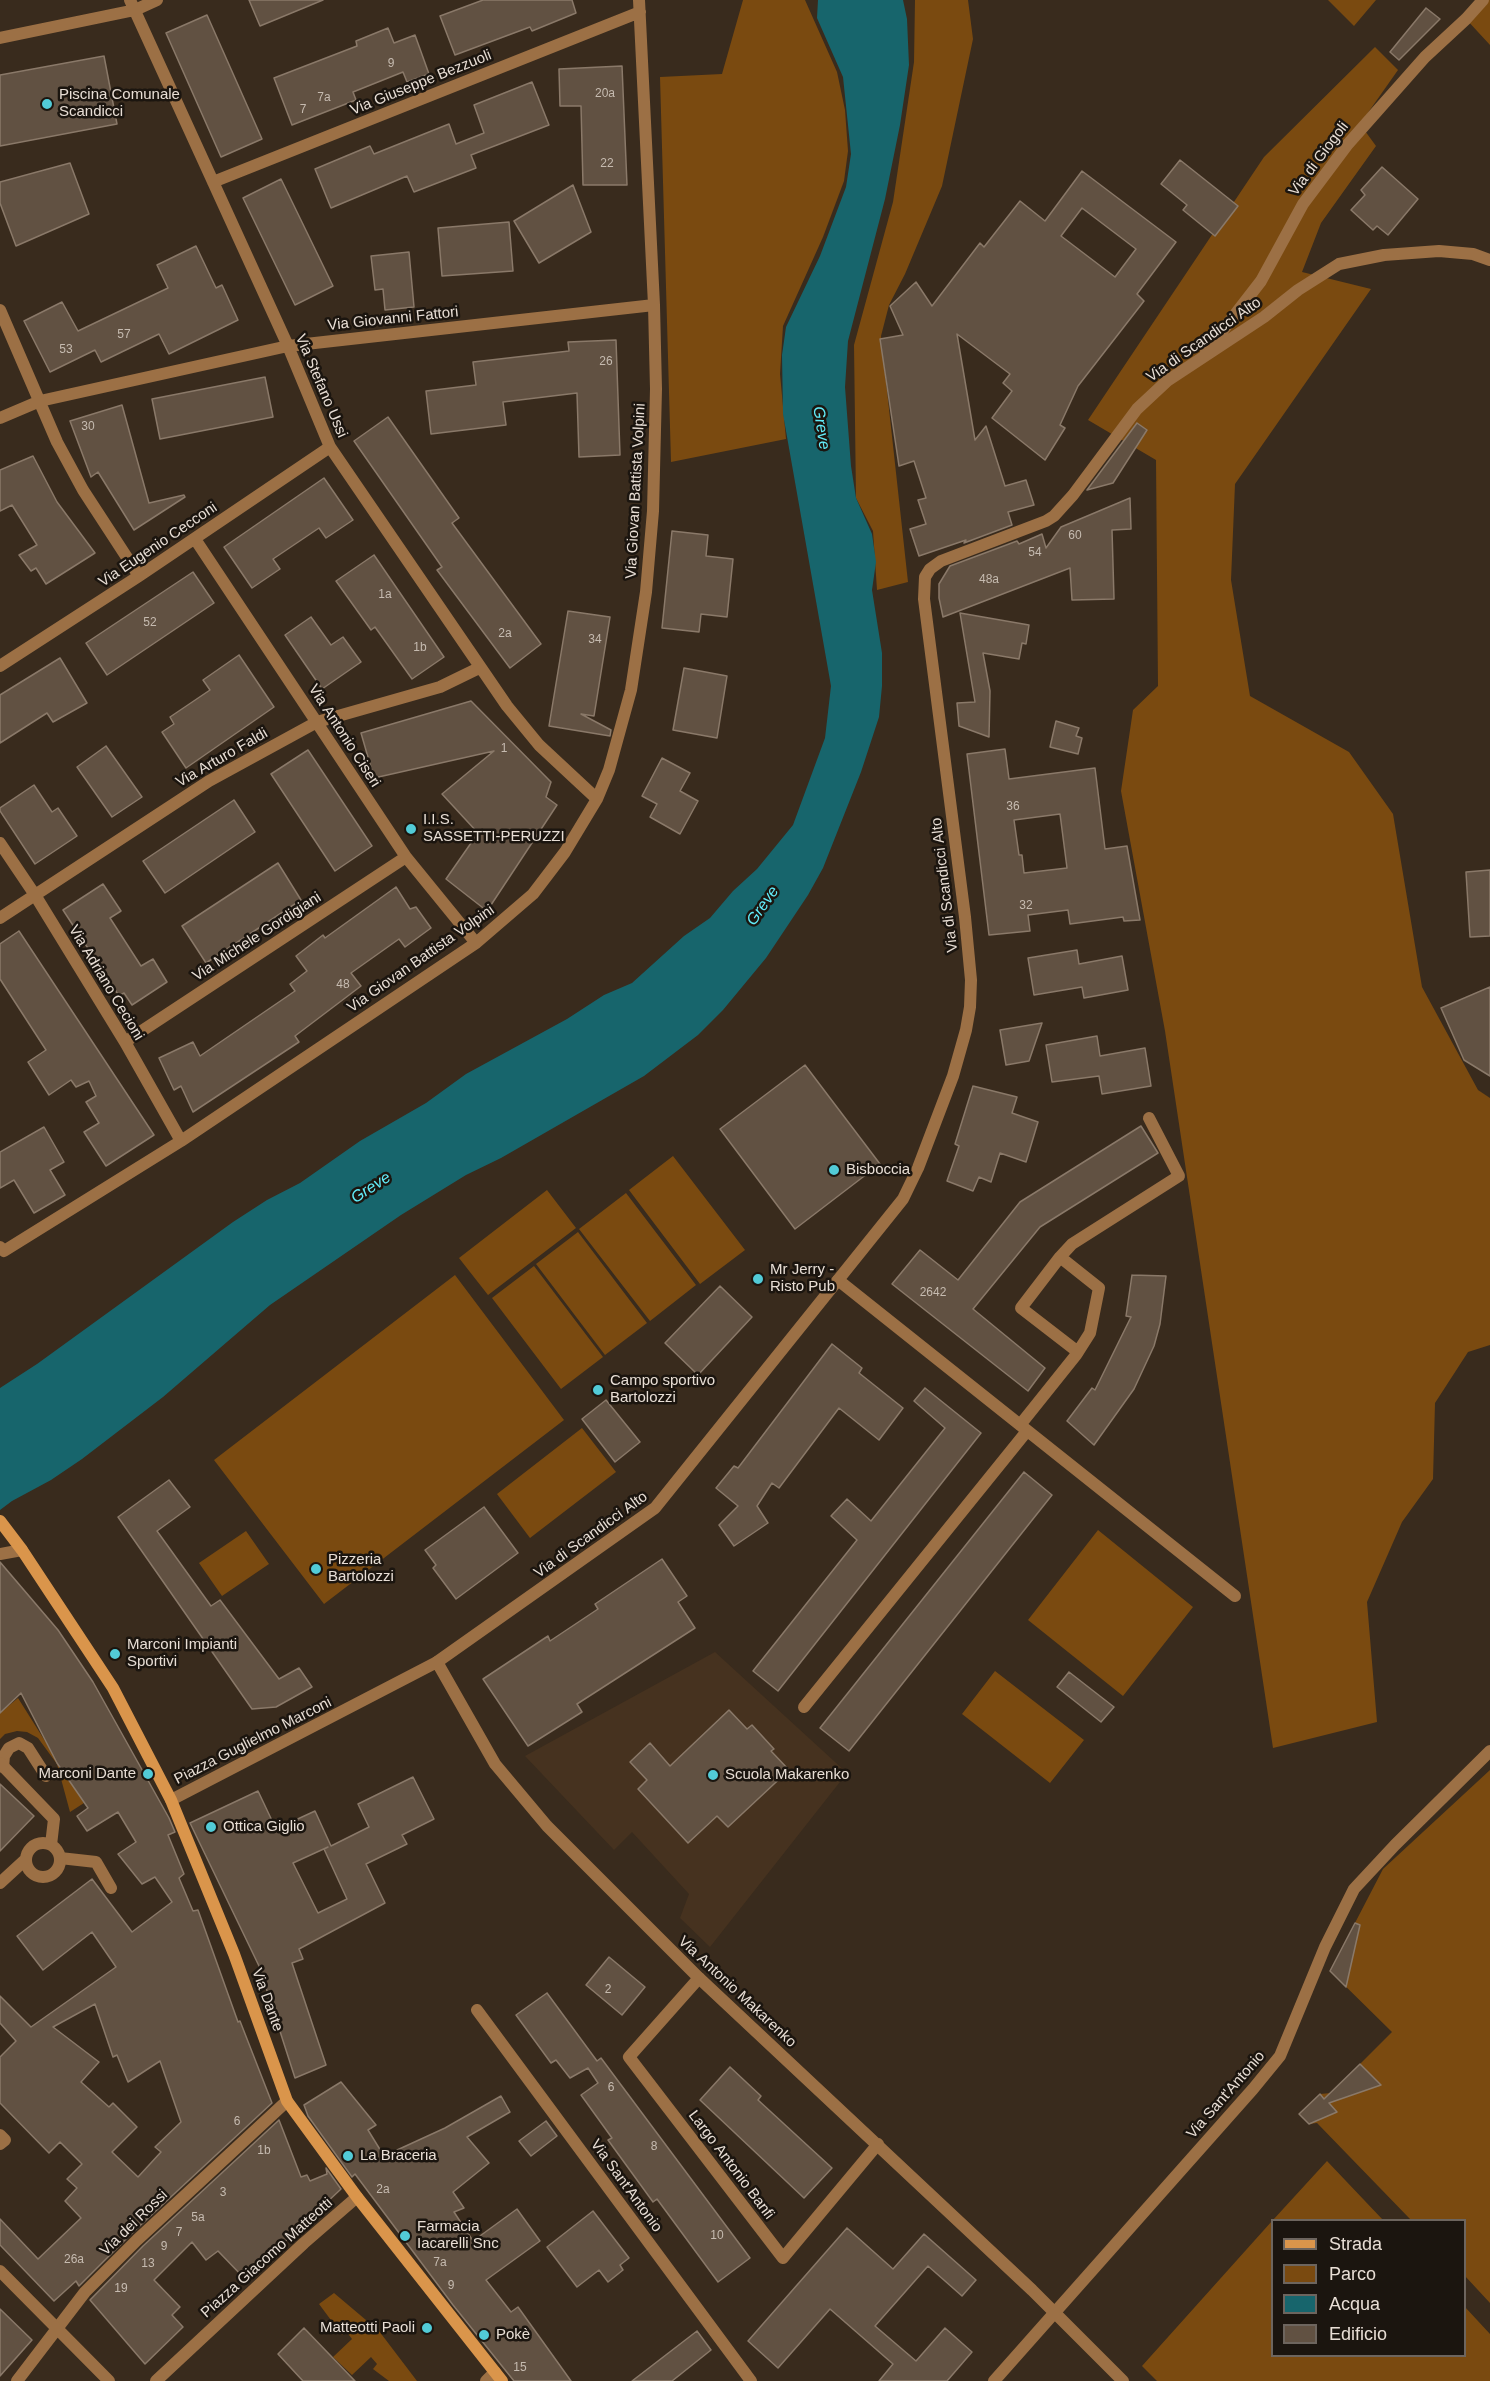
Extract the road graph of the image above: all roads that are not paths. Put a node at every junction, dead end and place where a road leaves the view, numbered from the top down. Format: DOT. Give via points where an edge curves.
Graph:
graph roads {
  1 [pos="157,0"];
  2 [pos="1483,0"];
  3 [pos="132,5"];
  4 [pos="640,6"];
  5 [pos="0,38"];
  6 [pos="213,182"];
  7 [pos="1490,260"];
  8 [pos="654,306"];
  9 [pos="0,310"];
  10 [pos="288,346"];
  11 [pos="1203,355"];
  12 [pos="40,401"];
  13 [pos="0,418"];
  14 [pos="330,447"];
  15 [pos="195,538"];
  16 [pos="139,576"];
  17 [pos="0,666"];
  18 [pos="479,668"];
  19 [pos="316,722"];
  20 [pos="597,799"];
  21 [pos="0,843"];
  22 [pos="406,857"];
  23 [pos="34,895"];
  24 [pos="0,918"];
  25 [pos="476,943"];
  26 [pos="125,1042"];
  27 [pos="1149,1118"];
  28 [pos="181,1141"];
  29 [pos="2,1249"];
  30 [pos="1060,1257"];
  31 [pos="838,1280"];
  32 [pos="1078,1352"];
  33 [pos="1024,1428"];
  34 [pos="0,1521"];
  35 [pos="22,1550"];
  36 [pos="0,1554"];
  37 [pos="1235,1596"];
  38 [pos="437,1662"];
  39 [pos="804,1707"];
  40 [pos="1490,1751"];
  41 [pos="2,1765"];
  42 [pos="46,1776"];
  43 [pos="171,1800"];
  44 [pos="51,1845"];
  45 [pos="60,1858"];
  46 [pos="26,1860"];
  47 [pos="0,1883"];
  48 [pos="111,1888"];
  49 [pos="699,1978"];
  50 [pos="477,2010"];
  51 [pos="287,2101"];
  52 [pos="0,2135"];
  53 [pos="0,2144"];
  54 [pos="878,2144"];
  55 [pos="357,2197"];
  56 [pos="0,2271"];
  57 [pos="1054,2312"];
  58 [pos="57,2330"];
  59 [pos="499,2377"];
  60 [pos="17,2381"];
  61 [pos="109,2381"];
  62 [pos="156,2381"];
  63 [pos="486,2381"];
  64 [pos="750,2381"];
  65 [pos="994,2381"];
  66 [pos="1123,2381"];
  1 -- 3 [label="street"];
  2 -- 11 [label="street, Via di Giogoli" via="1425,57 1348,144 1303,204 1261,281"];
  3 -- 5 [label="street"];
  3 -- 6 [label="street, Via Stefano Ussi"];
  4 -- 6 [label="street, Via Giuseppe Bezzuoli"];
  4 -- 8 [label="street, Via Giovan Battista Volpini"];
  6 -- 10 [label="street, Via Stefano Ussi"];
  7 -- 11 [label="street, Via di Scandicci Alto" via="1439,251 1384,255 1339,264"];
  8 -- 10 [label="street, Via Giovanni Fattori"];
  8 -- 20 [label="street, Via Giovan Battista Volpini" via="653,511 646,592 631,690"];
  9 -- 12 [label="street"];
  10 -- 12 [label="street, Via Giovanni Fattori"];
  10 -- 14 [label="street, Via Stefano Ussi"];
  11 -- 31 [label="street, Via di Scandicci Alto" via="1137,409 1054,516 941,561 925,578 924,599 971,980 970,1007 953,1076 910,1185"];
  12 -- 13 [label="street, Via Giovanni Fattori"];
  12 -- 16 [label="street" via="83,490"];
  14 -- 15 [label="street, Via Eugenio Cecconi"];
  14 -- 18 [label="street, Via Stefano Ussi"];
  15 -- 16 [label="street, Via Eugenio Cecconi"];
  15 -- 19 [label="street, Via Antonio Ciseri"];
  16 -- 17 [label="street, Via Eugenio Cecconi"];
  18 -- 19 [label="street, Via Arturo Faldi" via="440,687"];
  18 -- 20 [label="street, Via Stefano Ussi" via="539,745"];
  19 -- 22 [label="street, Via Antonio Ciseri"];
  19 -- 23 [label="street, Via Arturo Faldi" via="209,781"];
  20 -- 25 [label="street, Via Giovan Battista Volpini" via="538,888"];
  21 -- 23 [label="street, Via Adriano Cecioni"];
  22 -- 25 [label="street, Via Antonio Ciseri"];
  22 -- 26 [label="street, Via Michele Gordigiani"];
  23 -- 24 [label="street, Via Arturo Faldi"];
  23 -- 26 [label="street, Via Adriano Cecioni"];
  25 -- 28 [label="street, Via Giovan Battista Volpini"];
  26 -- 28 [label="street, Via Adriano Cecioni"];
  27 -- 30 [label="street" via="1179,1176 1072,1244"];
  28 -- 29 [label="street, Via Giovan Battista Volpini"];
  30 -- 32 [label="street" via="1099,1288 1090,1333"];
  30 -- 32 [label="street" via="1020,1308"];
  31 -- 33 [label="street"];
  31 -- 38 [label="street, Via di Scandicci Alto" via="656,1508"];
  32 -- 33 [label="street"];
  33 -- 37 [label="street"];
  33 -- 39 [label="street"];
  34 -- 35 [label="main road, Piazza Guglielmo Marconi"];
  35 -- 36 [label="street"];
  35 -- 43 [label="main road, Piazza Guglielmo Marconi" via="113,1688"];
  38 -- 43 [label="street, Piazza Guglielmo Marconi"];
  38 -- 49 [label="street, Via Antonio Makarenko" via="488,1754 514,1789"];
  40 -- 57 [label="street, Via Sant'Antonio" via="1354,1889 1325,1947 1280,2056"];
  41 -- 42 [label="street" via="9,1748 19,1743 28,1748"];
  41 -- 44 [label="street" via="54,1819"];
  43 -- 51 [label="main road, Via Dante" via="234,1954"];
  44 -- 45 [label="street"];
  44 -- 46 [label="street" via="34,1845"];
  45 -- 46 [label="street" via="57,1869 43,1877 33,1874"];
  45 -- 48 [label="street" via="96,1862"];
  46 -- 47 [label="street"];
  49 -- 54 [label="street, Via Antonio Makarenko"];
  49 -- 54 [label="street, Largo Antonio Banfi" via="629,2057 783,2258"];
  50 -- 64 [label="street, Via Sant'Antonio"];
  51 -- 55 [label="main road, Via Dante"];
  51 -- 58 [label="street, Via dei Rossi" via="130,2247 85,2292"];
  52 -- 53 [label="street" via="5,2140"];
  54 -- 57 [label="street, Via Antonio Makarenko"];
  55 -- 59 [label="main road"];
  55 -- 62 [label="street, Piazza Giacomo Matteotti"];
  56 -- 58 [label="street"];
  57 -- 65 [label="street, Via Sant'Antonio"];
  57 -- 66 [label="street, Via Antonio Makarenko"];
  58 -- 60 [label="street, Via dei Rossi"];
  58 -- 61 [label="street"];
  59 -- 63 [label="street"];
}
